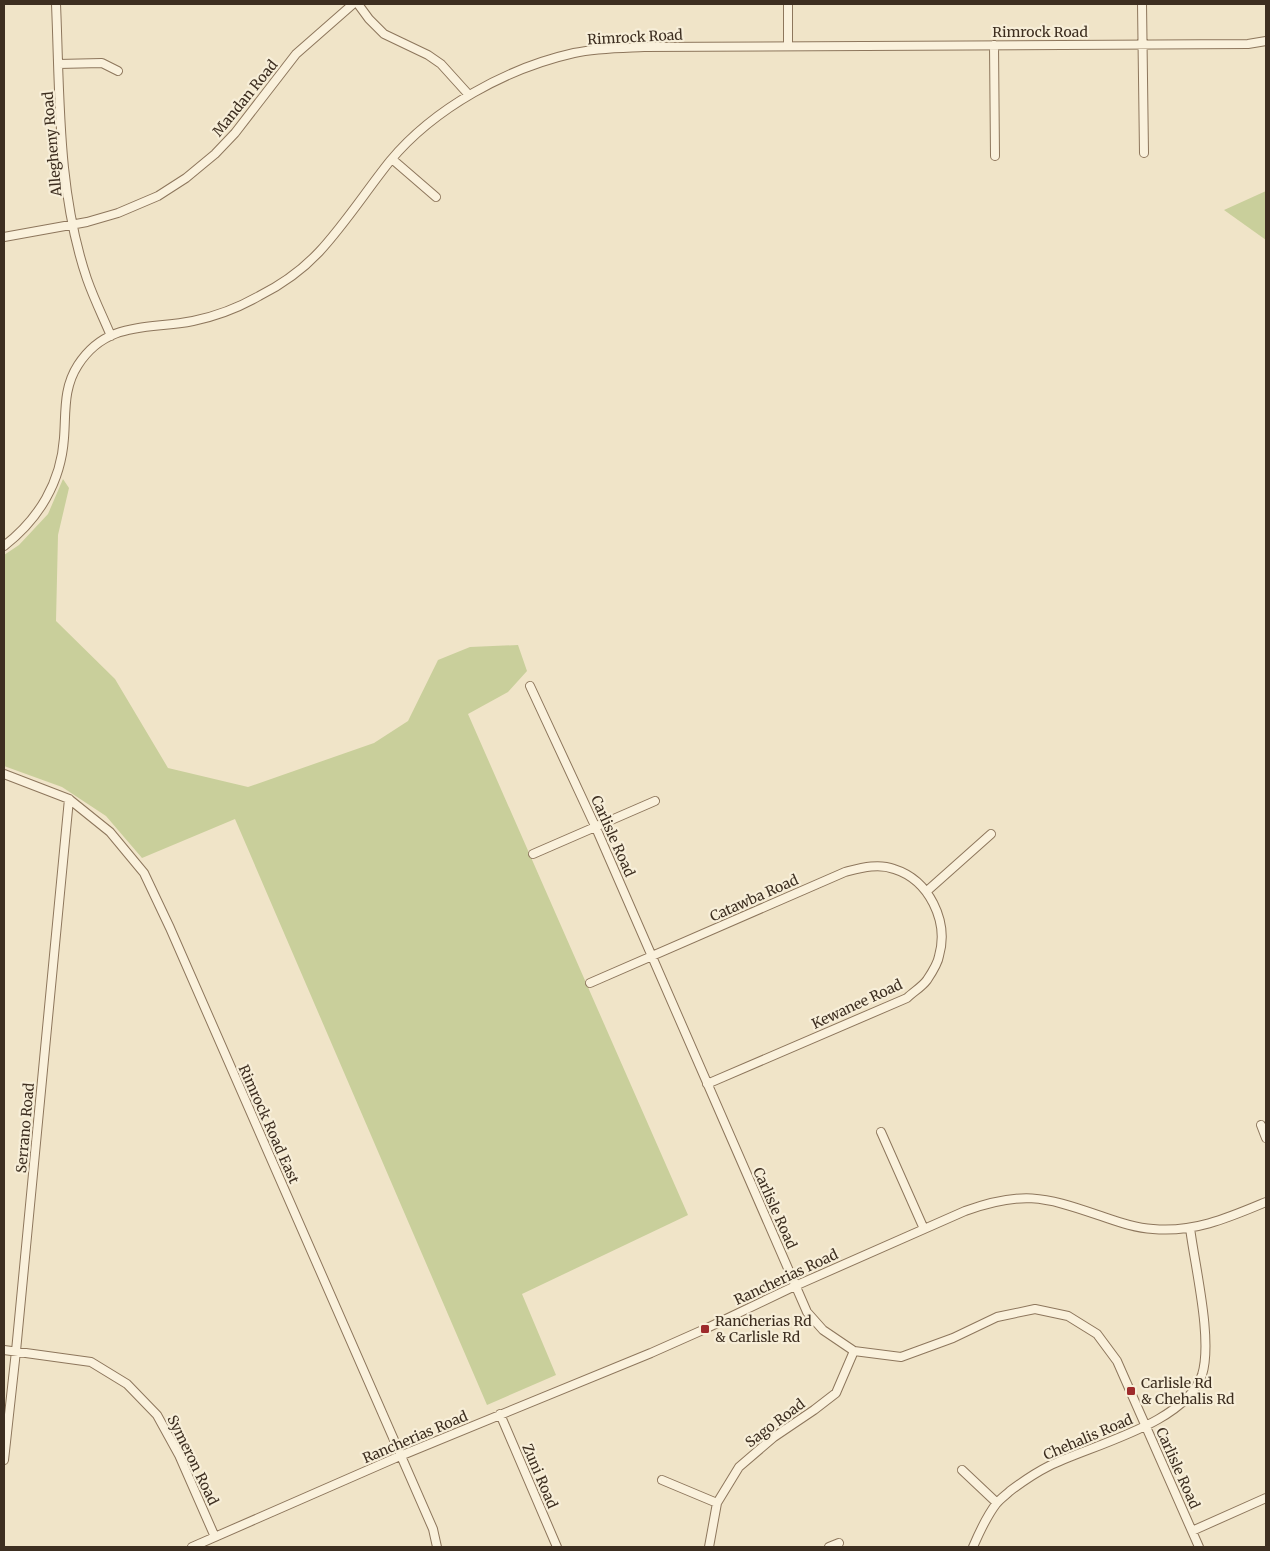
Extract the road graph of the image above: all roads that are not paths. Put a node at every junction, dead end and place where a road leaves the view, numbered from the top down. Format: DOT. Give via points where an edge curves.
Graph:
graph roads {
  1 [pos="56,4"];
  2 [pos="354,4"];
  3 [pos="358,4"];
  4 [pos="788,4"];
  5 [pos="1142,4"];
  6 [pos="1266,41"];
  7 [pos="994,45"];
  8 [pos="1143,45"];
  9 [pos="788,46"];
  10 [pos="58,64"];
  11 [pos="118,71"];
  12 [pos="469,95"];
  13 [pos="1144,153"];
  14 [pos="995,156"];
  15 [pos="392,159"];
  16 [pos="436,197"];
  17 [pos="72,224"];
  18 [pos="4,237"];
  19 [pos="111,336"];
  20 [pos="4,546"];
  21 [pos="530,686"];
  22 [pos="4,774"];
  23 [pos="69,799"];
  24 [pos="655,801"];
  25 [pos="596,828"];
  26 [pos="991,834"];
  27 [pos="533,854"];
  28 [pos="927,891"];
  29 [pos="651,957"];
  30 [pos="590,983"];
  31 [pos="707,1084"];
  32 [pos="1261,1125"];
  33 [pos="882,1132"];
  34 [pos="1266,1138"];
  35 [pos="1266,1202"];
  36 [pos="1190,1228"];
  37 [pos="924,1229"];
  38 [pos="795,1286"];
  39 [pos="4,1350"];
  40 [pos="854,1351"];
  41 [pos="16,1352"];
  42 [pos="500,1414"];
  43 [pos="1146,1426"];
  44 [pos="400,1456"];
  45 [pos="4,1460"];
  46 [pos="962,1470"];
  47 [pos="662,1480"];
  48 [pos="1266,1498"];
  49 [pos="996,1502"];
  50 [pos="717,1503"];
  51 [pos="1192,1531"];
  52 [pos="215,1537"];
  53 [pos="839,1543"];
  54 [pos="192,1547"];
  55 [pos="437,1547"];
  56 [pos="557,1547"];
  57 [pos="709,1547"];
  58 [pos="829,1547"];
  59 [pos="973,1547"];
  60 [pos="1199,1547"];
  1 -- 10 [label="street, Allegheny Road"];
  2 -- 17 [label="street, Mandan Road" via="296,54 235,134 186,178 158,196 118,213"];
  3 -- 12 [label="street" via="384,34 441,64"];
  4 -- 9 [label="street"];
  5 -- 8 [label="street"];
  6 -- 8 [label="street, Rimrock Road"];
  7 -- 8 [label="street, Rimrock Road"];
  7 -- 9 [label="street, Rimrock Road"];
  7 -- 14 [label="street"];
  8 -- 13 [label="street"];
  9 -- 12 [label="street, Rimrock Road" via="644,47 589,51 539,63"];
  10 -- 11 [label="street" via="102,63"];
  10 -- 17 [label="street, Allegheny Road" via="63,160"];
  12 -- 15 [label="street, Rimrock Road" via="412,138"];
  15 -- 16 [label="street"];
  15 -- 19 [label="street, Rimrock Road" via="318,253 297,272 266,292 220,314 136,327"];
  17 -- 18 [label="street, Mandan Road"];
  17 -- 19 [label="street, Allegheny Road" via="87,279"];
  19 -- 20 [label="street, Rimrock Road" via="84,358 70,383 65,401 63,448 54,484 30,522"];
  21 -- 25 [label="street, Carlisle Road"];
  22 -- 23 [label="street, Rimrock Road East"];
  23 -- 41 [label="street, Serrano Road"];
  23 -- 44 [label="street, Rimrock Road East" via="110,832 144,873"];
  24 -- 25 [label="street"];
  25 -- 27 [label="street"];
  25 -- 29 [label="street, Carlisle Road"];
  26 -- 28 [label="street"];
  28 -- 29 [label="street, Catawba Road" via="893,868 868,866 845,872"];
  28 -- 31 [label="street, Kewanee Road" via="942,926 939,956 926,982 907,998"];
  29 -- 30 [label="street, Catawba Road"];
  29 -- 31 [label="street, Carlisle Road"];
  31 -- 38 [label="street, Carlisle Road"];
  32 -- 34 [label="street"];
  33 -- 37 [label="street"];
  35 -- 36 [label="street, Rancherias Road" via="1226,1219"];
  36 -- 37 [label="street, Rancherias Road" via="1153,1230 1069,1205 1022,1197 984,1204"];
  36 -- 43 [label="street, Chehalis Road" via="1206,1333 1202,1375 1187,1399"];
  37 -- 38 [label="street, Rancherias Road"];
  38 -- 40 [label="street, Carlisle Road" via="812,1318 823,1330"];
  38 -- 42 [label="street, Rancherias Road" via="678,1341"];
  39 -- 41 [label="street, Symeron Road"];
  40 -- 43 [label="street, Carlisle Road" via="901,1357 997,1317 1035,1308 1068,1316 1097,1334 1117,1360"];
  40 -- 50 [label="street, Sago Road" via="836,1392 739,1467"];
  41 -- 45 [label="street, Serrano Road"];
  41 -- 52 [label="street, Symeron Road" via="91,1362 127,1384 157,1415 179,1455"];
  42 -- 44 [label="street, Rancherias Road"];
  42 -- 56 [label="street, Zuni Road"];
  43 -- 49 [label="street, Chehalis Road" via="1049,1466"];
  43 -- 51 [label="street, Carlisle Road"];
  44 -- 52 [label="street, Rancherias Road"];
  44 -- 55 [label="street, Rimrock Road East" via="433,1529"];
  46 -- 49 [label="street"];
  47 -- 50 [label="street"];
  48 -- 51 [label="street"];
  49 -- 59 [label="street, Chehalis Road"];
  50 -- 57 [label="street, Sago Road"];
  51 -- 60 [label="street, Carlisle Road"];
  52 -- 54 [label="street, Rancherias Road"];
  53 -- 58 [label="street"];
}
